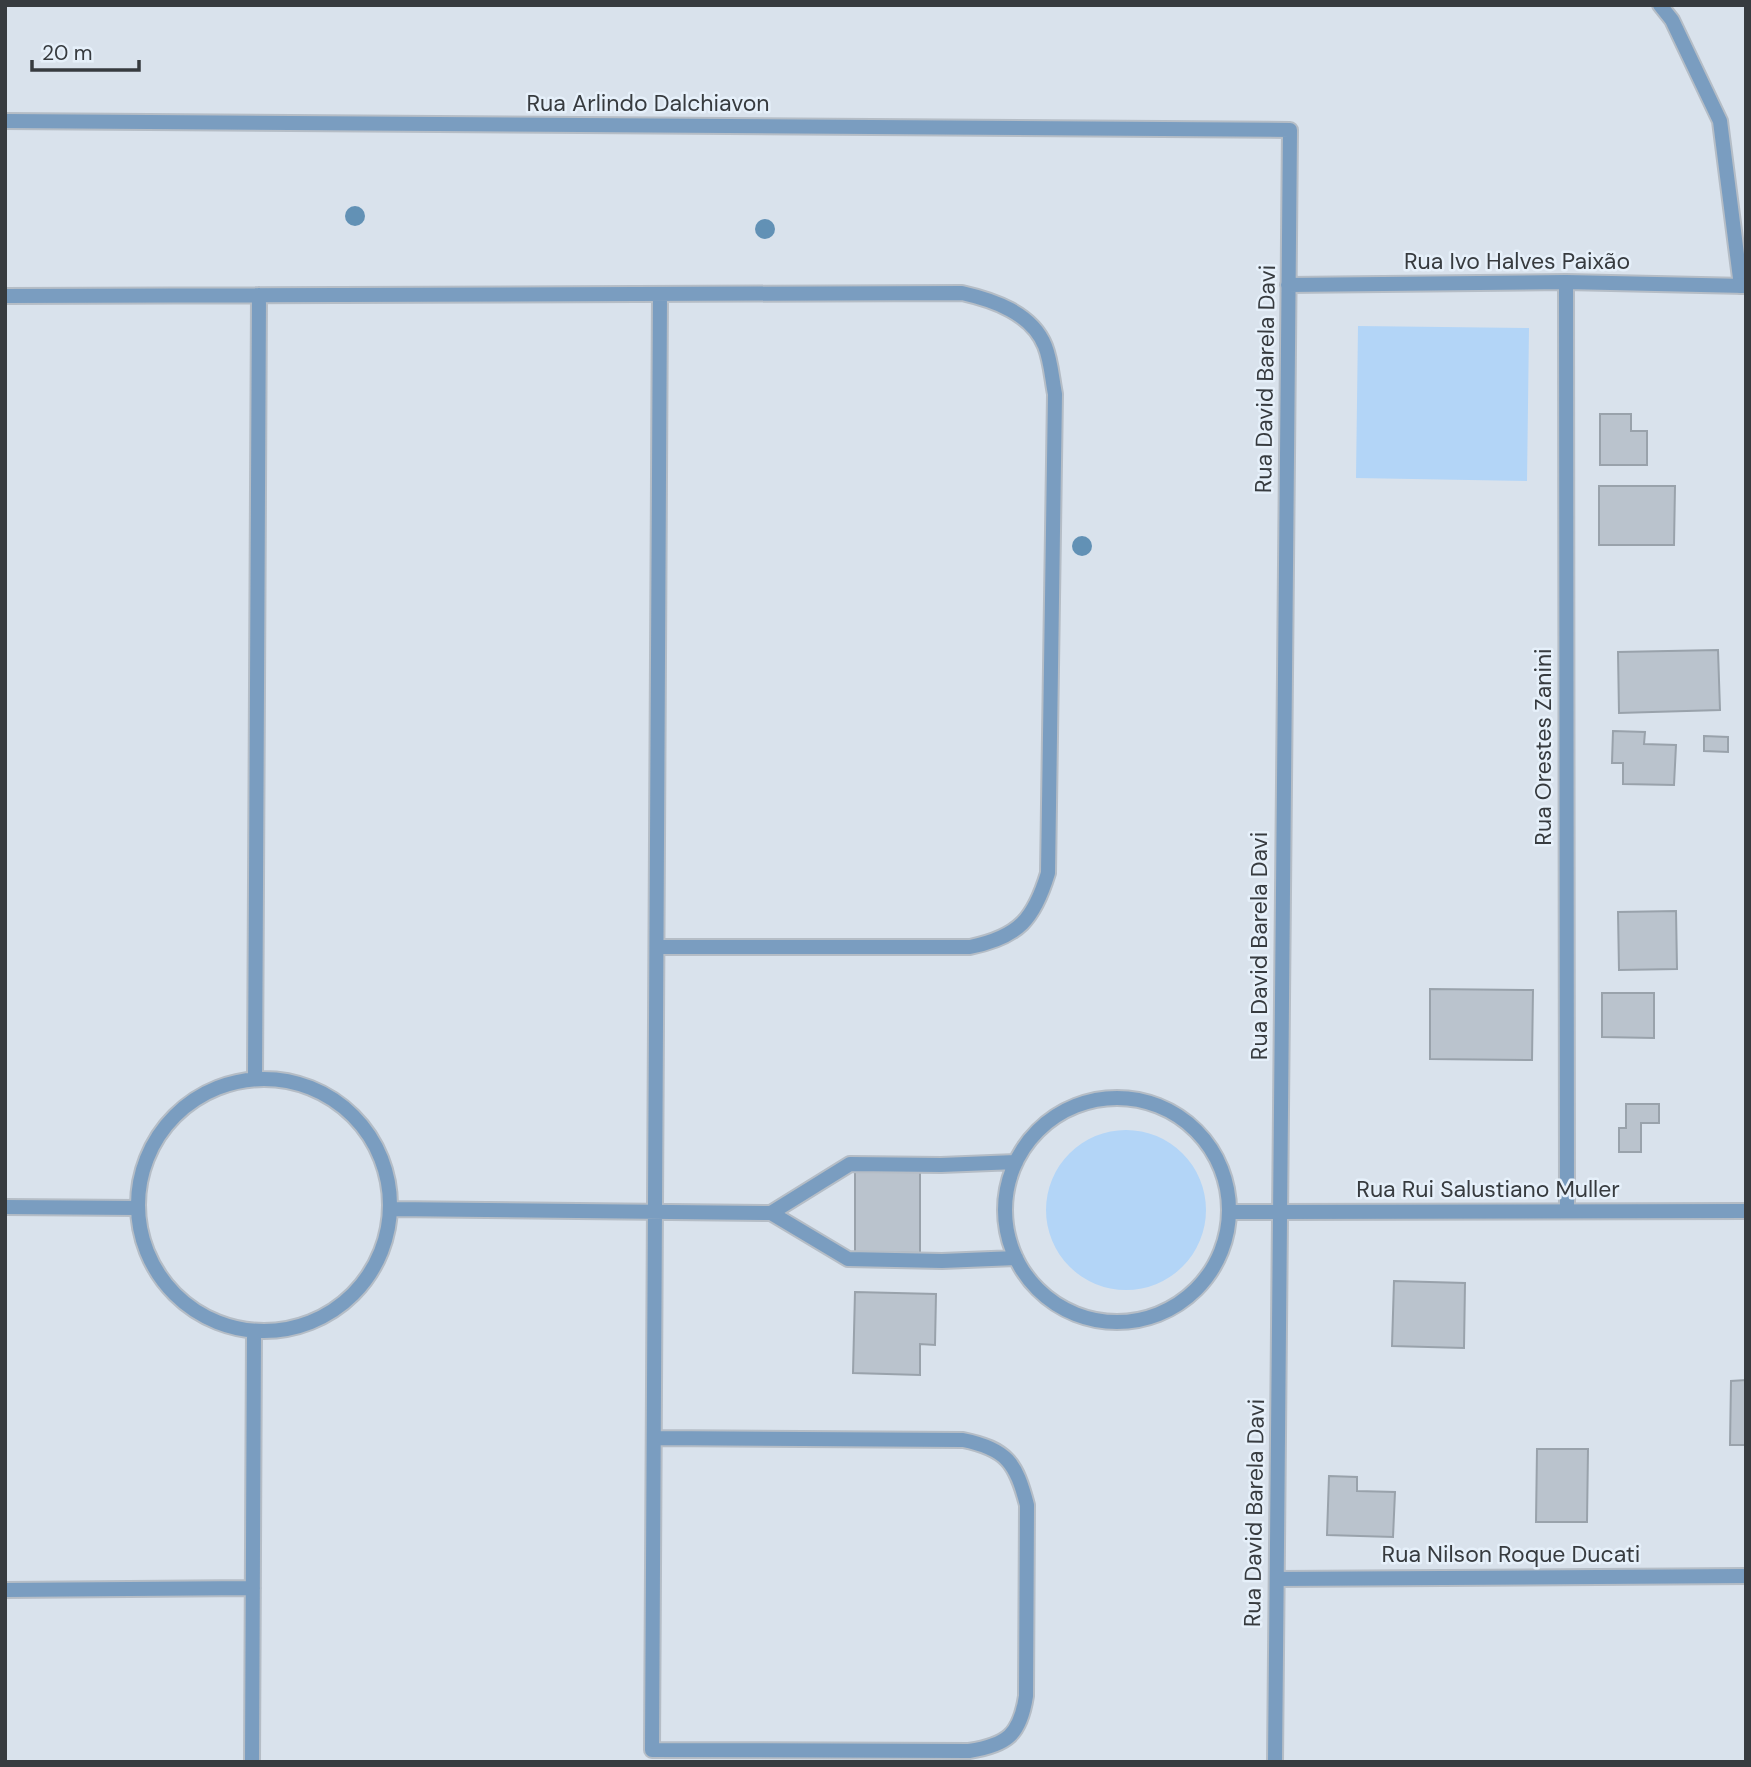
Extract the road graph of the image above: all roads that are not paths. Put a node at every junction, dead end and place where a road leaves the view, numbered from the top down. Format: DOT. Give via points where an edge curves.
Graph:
graph roads {
  1 [pos="1660,5"];
  2 [pos="5,121"];
  3 [pos="1290,130"];
  4 [pos="1566,282"];
  5 [pos="1288,285"];
  6 [pos="1743,286"];
  7 [pos="660,294"];
  8 [pos="259,295"];
  9 [pos="5,296"];
  10 [pos="657,947"];
  11 [pos="256,1078"];
  12 [pos="1016,1162"];
  13 [pos="5,1207"];
  14 [pos="138,1208"];
  15 [pos="391,1209"];
  16 [pos="1567,1211"];
  17 [pos="1746,1211"];
  18 [pos="655,1212"];
  19 [pos="1230,1212"];
  20 [pos="1280,1212"];
  21 [pos="771,1213"];
  22 [pos="1016,1258"];
  23 [pos="254,1332"];
  24 [pos="654,1438"];
  25 [pos="1746,1576"];
  26 [pos="1277,1579"];
  27 [pos="253,1588"];
  28 [pos="5,1590"];
  29 [pos="252,1762"];
  30 [pos="1275,1762"];
  1 -- 6 [label="street" via="1672,20 1720,121"];
  2 -- 3 [label="street, Rua Arlindo Dalchiavon"];
  3 -- 5 [label="street, Rua David Barela Davi"];
  4 -- 5 [label="street, Rua Ivo Halves Paixão"];
  4 -- 6 [label="street, Rua Ivo Halves Paixão"];
  4 -- 16 [label="street, Rua Orestes Zanini"];
  5 -- 20 [label="street, Rua David Barela Davi"];
  7 -- 8 [label="street"];
  7 -- 10 [label="street"];
  7 -- 10 [label="street" via="962,293 993,300 1021,316 1045,345 1055,394 1048,873 1038,907 1016,929 993,942 970,947"];
  8 -- 9 [label="street"];
  8 -- 11 [label="street"];
  10 -- 18 [label="street"];
  11 -- 14 [label="street" via="218,1086 185,1106 159,1135 142,1170"];
  11 -- 15 [label="street" via="298,1082 336,1099 367,1129 386,1167"];
  12 -- 19 [label="street" via="1029,1140 1068,1109 1117,1097 1142,1100 1166,1108 1206,1140 1219,1162"];
  12 -- 21 [label="street" via="850,1164"];
  12 -- 22 [label="street" via="1005,1211"];
  13 -- 14 [label="street"];
  14 -- 23 [label="street" via="155,1266 186,1305 218,1323"];
  15 -- 18 [label="street"];
  15 -- 23 [label="street" via="383,1250 363,1285 332,1312 295,1328"];
  16 -- 17 [label="street, Rua Rui Salustiano Muller"];
  16 -- 20 [label="street, Rua Rui Salustiano Muller"];
  18 -- 21 [label="street"];
  18 -- 24 [label="street"];
  19 -- 20 [label="street, Rua Rui Salustiano Muller"];
  19 -- 22 [label="street" via="1226,1238 1203,1283 1184,1301 1138,1321 1088,1319 1066,1310 1029,1279"];
  20 -- 26 [label="street, Rua David Barela Davi"];
  21 -- 22 [label="street" via="848,1258"];
  23 -- 27 [label="street"];
  24 -- 24 [label="street" via="652,1750 969,1751 991,1747 1023,1720 1027,1505 1010,1461 990,1445 963,1440"];
  25 -- 26 [label="street, Rua Nilson Roque Ducati"];
  26 -- 30 [label="street, Rua David Barela Davi"];
  27 -- 28 [label="street"];
  27 -- 29 [label="street"];
}
